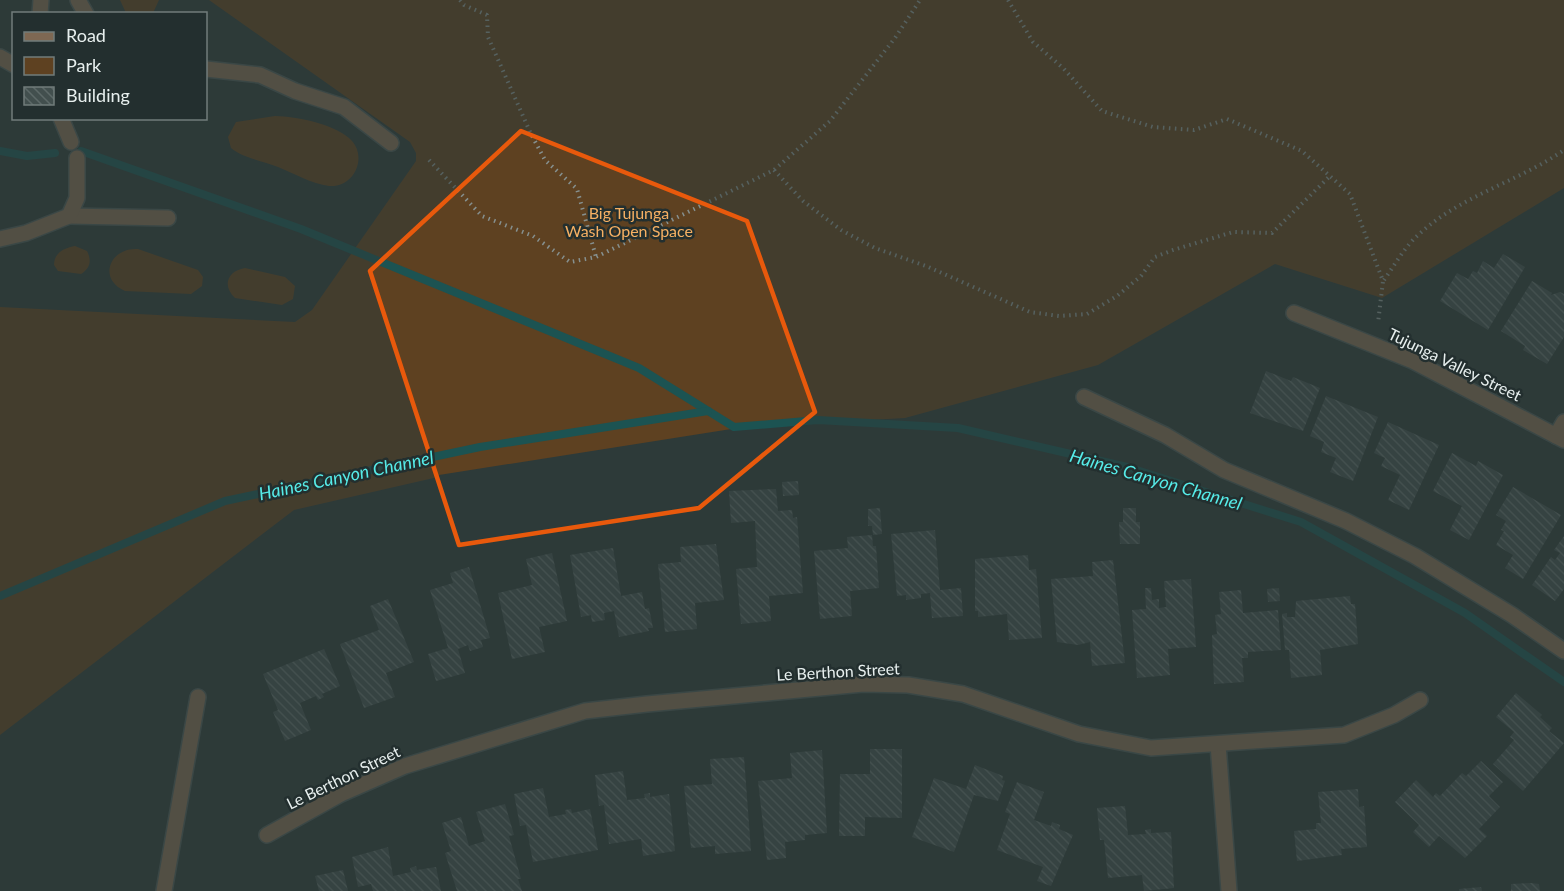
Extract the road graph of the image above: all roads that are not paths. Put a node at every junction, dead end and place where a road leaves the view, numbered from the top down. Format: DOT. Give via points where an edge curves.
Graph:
graph roads {
  1 [pos="207,69"];
  2 [pos="62,120"];
  3 [pos="71,142"];
  4 [pos="391,143"];
  5 [pos="77,158"];
  6 [pos="69,216"];
  7 [pos="168,218"];
  8 [pos="0,239"];
  9 [pos="1294,313"];
  10 [pos="1084,397"];
  11 [pos="1562,433"];
  12 [pos="1564,651"];
  13 [pos="198,697"];
  14 [pos="1420,700"];
  15 [pos="1218,744"];
  16 [pos="267,835"];
  17 [pos="164,891"];
  18 [pos="1229,891"];
  1 -- 4 [label="street" via="260,75 344,107"];
  2 -- 3 [label="street"];
  5 -- 6 [label="street" via="77,198"];
  6 -- 7 [label="street"];
  6 -- 8 [label="street"];
  9 -- 11 [label="street, Tujunga Valley Street" via="1413,361"];
  10 -- 12 [label="street" via="1165,435 1224,470 1346,521 1415,556"];
  13 -- 17 [label="street"];
  14 -- 15 [label="street, Le Berthon Street" via="1344,735"];
  15 -- 16 [label="street, Le Berthon Street" via="1151,748 1079,734 963,694 908,685 863,684 647,704 585,711 405,766 342,794"];
  15 -- 18 [label="street"];
}
